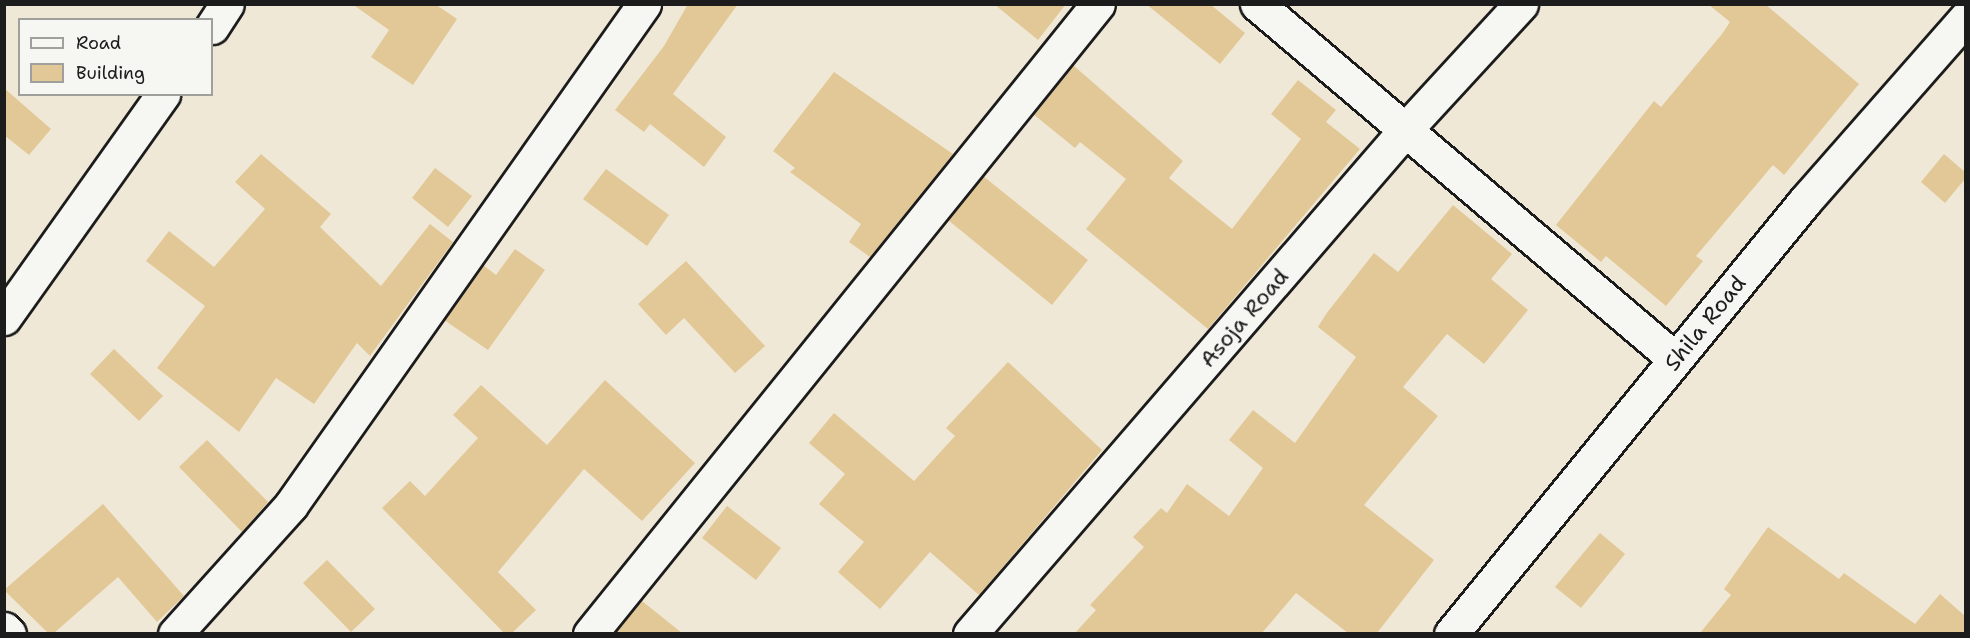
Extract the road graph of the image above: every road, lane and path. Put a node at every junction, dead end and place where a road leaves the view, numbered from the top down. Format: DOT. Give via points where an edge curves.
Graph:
graph roads {
  1 [pos="227,4"];
  2 [pos="644,4"];
  3 [pos="1098,4"];
  4 [pos="1257,4"];
  5 [pos="1521,4"];
  6 [pos="1965,18"];
  7 [pos="213,25"];
  8 [pos="162,96"];
  9 [pos="1406,129"];
  10 [pos="4,318"];
  11 [pos="1675,359"];
  12 [pos="4,629"];
  13 [pos="9,633"];
  14 [pos="175,633"];
  15 [pos="590,633"];
  16 [pos="970,633"];
  17 [pos="1451,633"];
  1 -- 7 [label="street"];
  2 -- 14 [label="street" via="291,506"];
  3 -- 15 [label="street"];
  4 -- 9 [label="street"];
  5 -- 9 [label="street, Asoja Road"];
  6 -- 11 [label="street, Shila Road" via="1805,201"];
  8 -- 10 [label="street"];
  9 -- 11 [label="street"];
  9 -- 16 [label="street, Asoja Road"];
  11 -- 17 [label="street, Shila Road"];
  12 -- 13 [label="street"];
}
